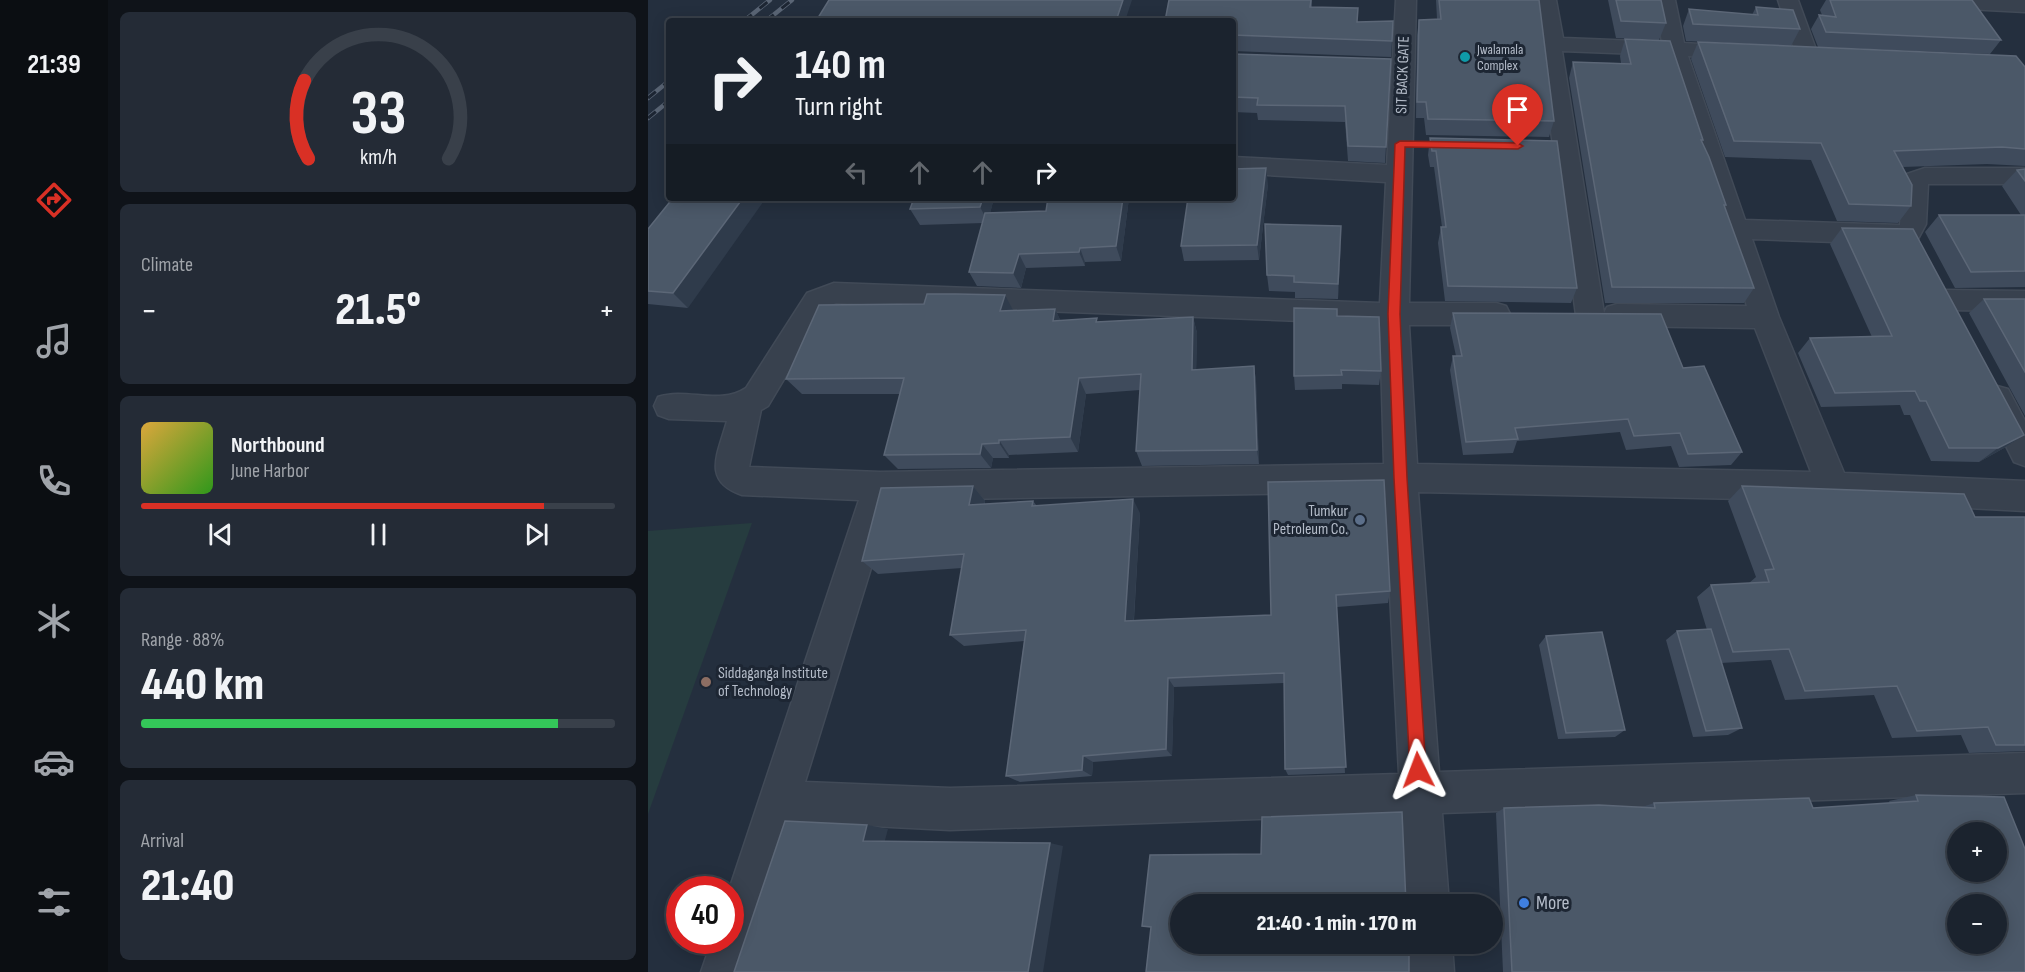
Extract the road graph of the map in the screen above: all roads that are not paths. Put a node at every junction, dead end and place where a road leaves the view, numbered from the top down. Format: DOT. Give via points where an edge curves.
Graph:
graph roads {
  1 [pos="1406,0"];
  2 [pos="1546,0"];
  3 [pos="1665,0"];
  4 [pos="1788,0"];
  5 [pos="1909,0"];
  6 [pos="2025,6"];
  7 [pos="1553,44"];
  8 [pos="1674,49"];
  9 [pos="1407,154"];
  10 [pos="1236,165"];
  11 [pos="2025,176"];
  12 [pos="1735,229"];
  13 [pos="2025,301"];
  14 [pos="1394,314"];
  15 [pos="1521,315"];
  16 [pos="1765,317"];
  17 [pos="1961,330"];
  18 [pos="1982,371"];
  19 [pos="747,405"];
  20 [pos="669,406"];
  21 [pos="2025,452"];
  22 [pos="1401,478"];
  23 [pos="880,486"];
  24 [pos="1833,487"];
  25 [pos="2025,496"];
  26 [pos="2025,773"];
  27 [pos="1419,793"];
  28 [pos="779,801"];
  29 [pos="1426,894"];
  30 [pos="1430,954"];
  31 [pos="724,972"];
  32 [pos="1431,972"];
  1 -- 9 [label="street, SIT BACK GATE" via="1391,66"];
  2 -- 7 [label="street"];
  3 -- 8 [label="street"];
  4 -- 8 [label="street" via="1796,54"];
  5 -- 6 [label="street"];
  7 -- 8 [label="street"];
  7 -- 16 [label="street" via="1554,146 1579,315"];
  8 -- 12 [label="street"];
  9 -- 10 [label="street"];
  9 -- 14 [label="street, SIT BACK GATE"];
  11 -- 12 [label="street" via="1925,176 1916,180 1914,241 1893,236"];
  12 -- 16 [label="street"];
  13 -- 17 [label="street" via="1940,290"];
  14 -- 15 [label="street"];
  14 -- 19 [label="street" via="834,293 817,300 757,397"];
  14 -- 22 [label="street, SIT BACK GATE"];
  16 -- 24 [label="street"];
  18 -- 21 [label="street"];
  19 -- 20 [label="street" via="736,409"];
  19 -- 23 [label="street" via="732,462 733,476 742,481"];
  22 -- 23 [label="street"];
  22 -- 24 [label="street"];
  22 -- 27 [label="street, SIT BACK GATE"];
  23 -- 28 [label="street"];
  24 -- 25 [label="street"];
  26 -- 27 [label="street"];
  27 -- 28 [label="street" via="950,809"];
  27 -- 29 [label="street, SIT BACK GATE"];
  28 -- 31 [label="street"];
  30 -- 32 [label="street"];
}
